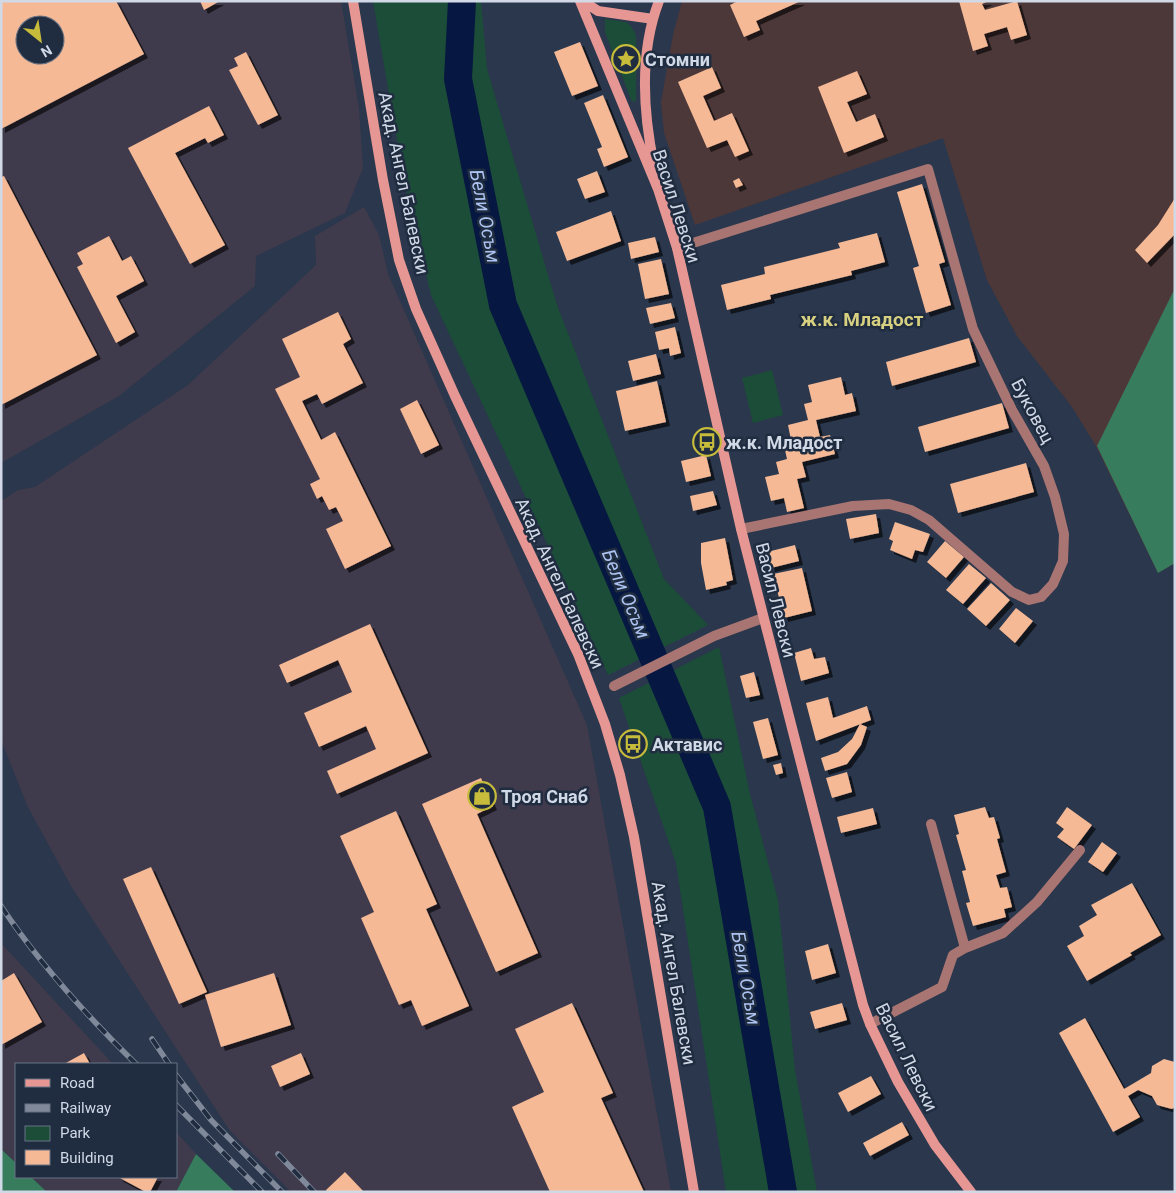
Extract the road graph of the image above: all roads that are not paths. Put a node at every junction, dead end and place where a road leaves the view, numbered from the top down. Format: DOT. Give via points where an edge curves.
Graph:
graph roads {
  1 [pos="353,1"];
  2 [pos="581,1"];
  3 [pos="659,1"];
  4 [pos="653,19"];
  5 [pos="658,188"];
  6 [pos="677,248"];
  7 [pos="741,530"];
  8 [pos="763,618"];
  9 [pos="614,686"];
  10 [pos="930,824"];
  11 [pos="1080,850"];
  12 [pos="965,948"];
  13 [pos="870,1024"];
  14 [pos="694,1192"];
  15 [pos="971,1192"];
  1 -- 14 [label="street, Акад. Ангел Балевски" via="399,260 416,309 578,654 606,724 634,837"];
  2 -- 4 [label="street, Васил Левски" via="598,10"];
  2 -- 5 [label="street, Васил Левски"];
  3 -- 4 [label="street"];
  4 -- 5 [label="street" via="648,40 645,103"];
  5 -- 6 [label="street, Васил Левски"];
  6 -- 7 [label="street, Васил Левски"];
  6 -- 7 [label="street, Буковец" via="928,170 973,329 1012,410 1044,466 1055,497 1064,534 1063,561 1052,584 1040,597 1029,600 1012,592 929,520 911,510 889,504 853,506"];
  7 -- 8 [label="street, Васил Левски"];
  8 -- 9 [label="street" via="714,636"];
  8 -- 13 [label="street, Васил Левски"];
  10 -- 12 [label="street"];
  11 -- 12 [label="street" via="1037,902 1003,933"];
  12 -- 13 [label="street" via="953,955 942,986"];
  13 -- 15 [label="street, Васил Левски" via="898,1082 935,1145"];
}
